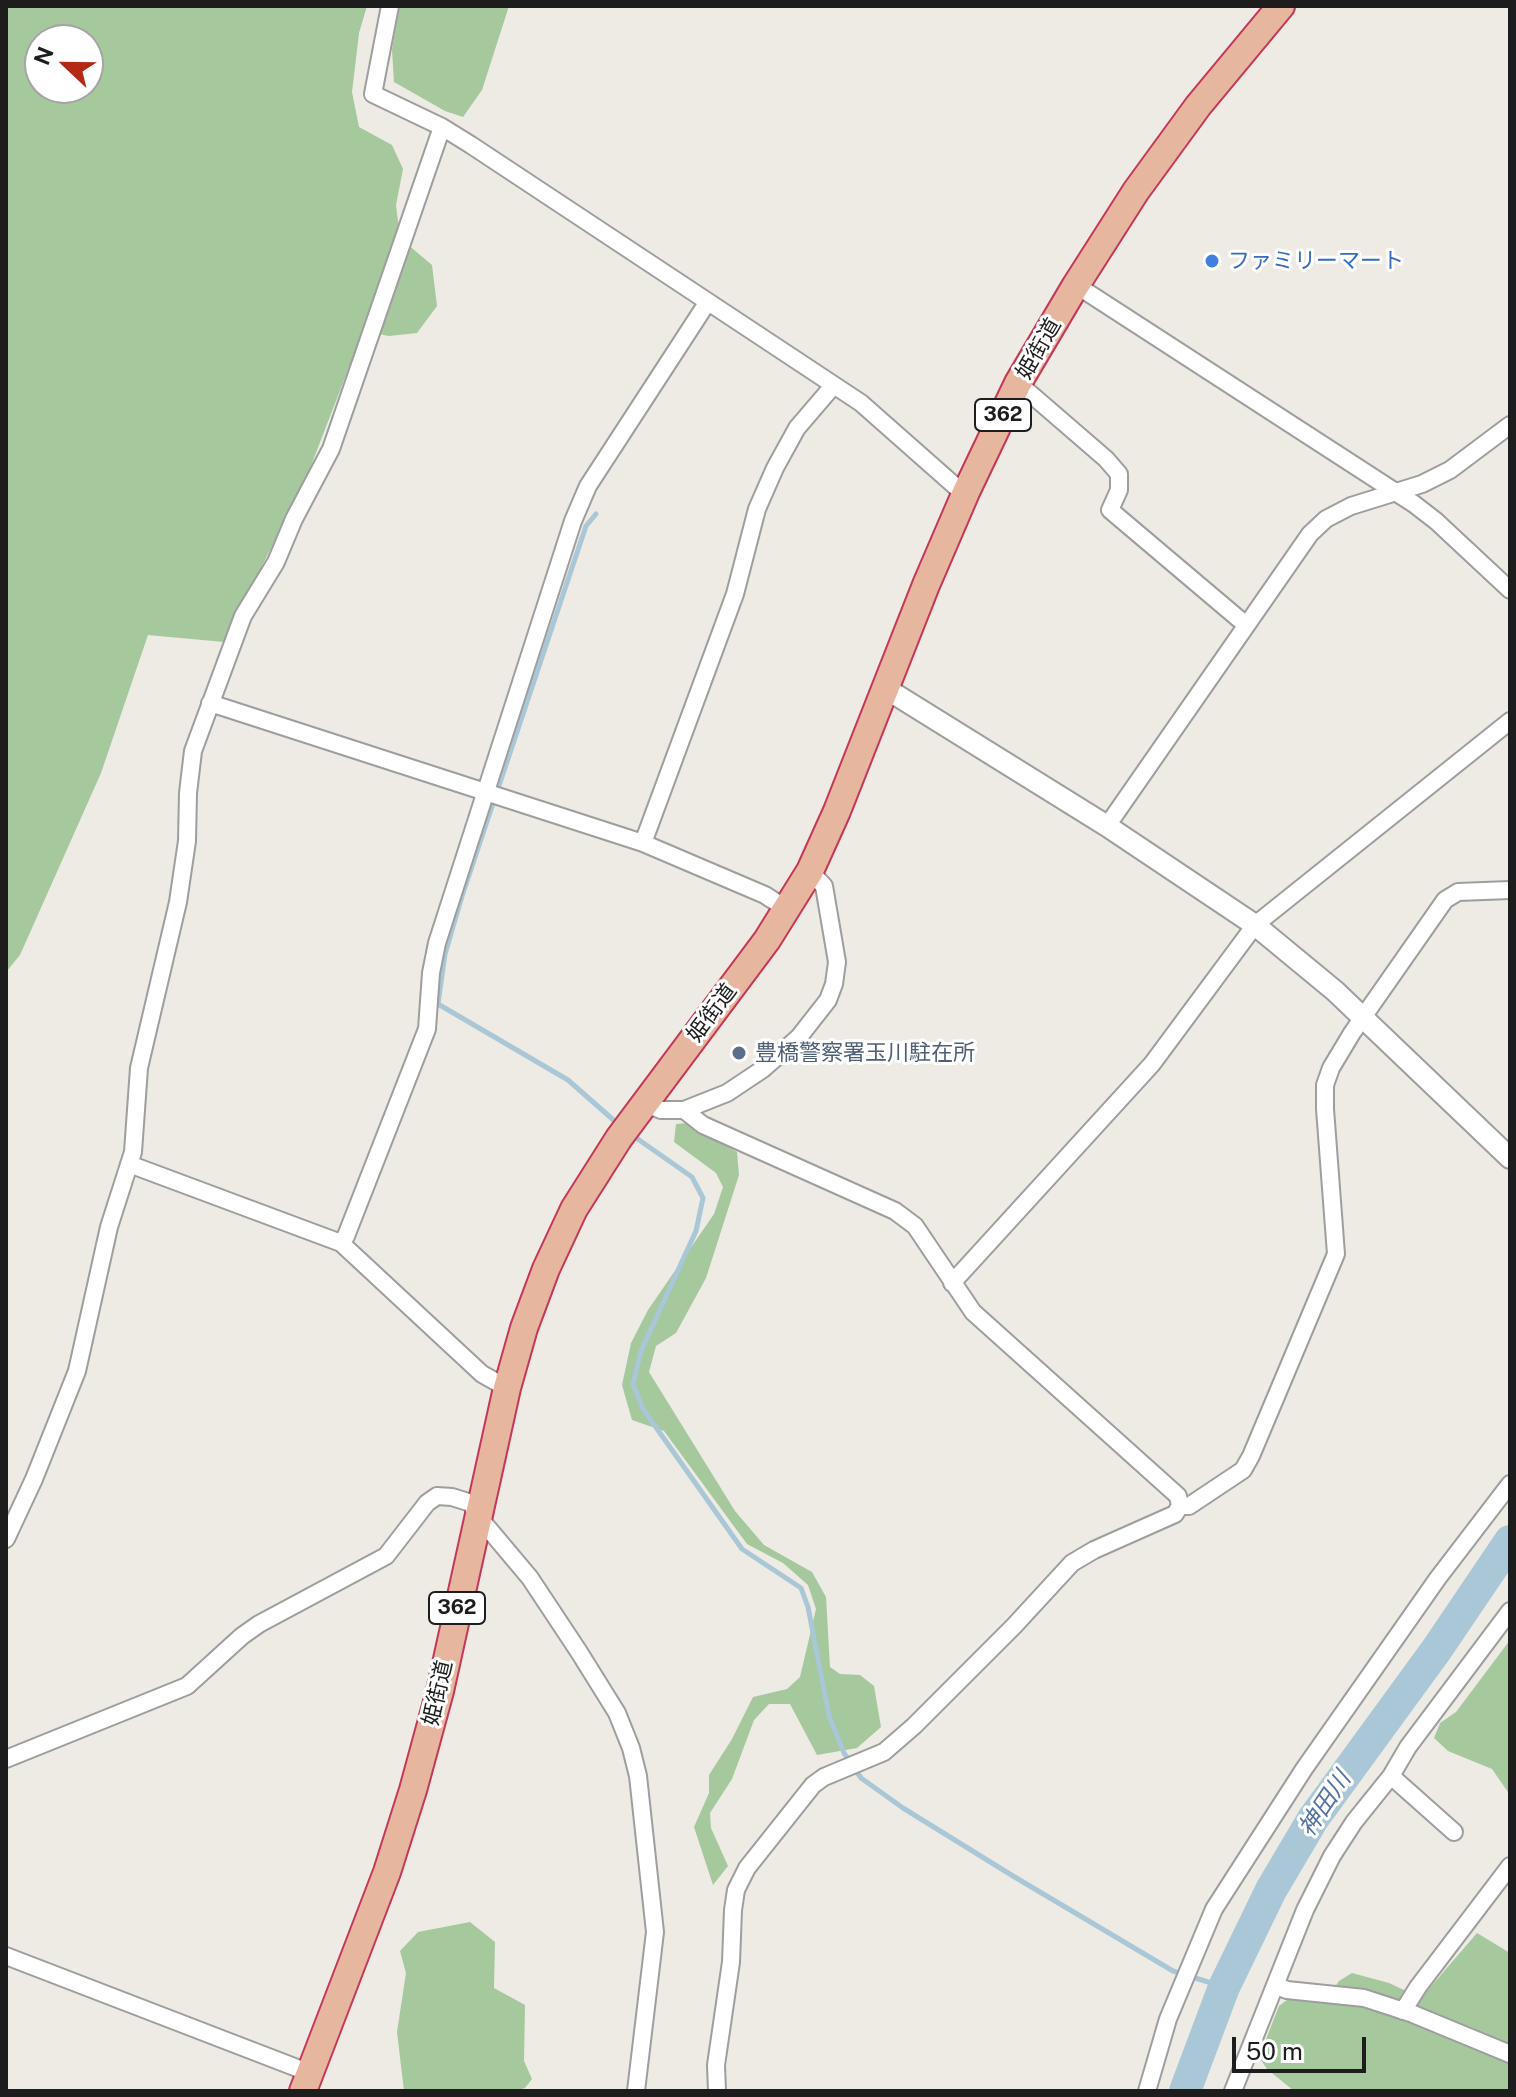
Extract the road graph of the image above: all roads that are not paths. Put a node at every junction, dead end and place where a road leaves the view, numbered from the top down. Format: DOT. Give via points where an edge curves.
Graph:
graph roads {
  1 [pos="390,6"];
  2 [pos="1281,6"];
  3 [pos="442,127"];
  4 [pos="1076,285"];
  5 [pos="707,303"];
  6 [pos="1018,383"];
  7 [pos="833,386"];
  8 [pos="1510,425"];
  9 [pos="1392,491"];
  10 [pos="966,492"];
  11 [pos="1510,590"];
  12 [pos="1246,625"];
  13 [pos="885,688"];
  14 [pos="210,703"];
  15 [pos="1510,721"];
  16 [pos="493,795"];
  17 [pos="1107,826"];
  18 [pos="643,843"];
  19 [pos="810,871"];
  20 [pos="1510,890"];
  21 [pos="788,910"];
  22 [pos="1255,925"];
  23 [pos="1363,1017"];
  24 [pos="684,1110"];
  25 [pos="632,1120"];
  26 [pos="1510,1158"];
  27 [pos="129,1164"];
  28 [pos="341,1243"];
  29 [pos="952,1283"];
  30 [pos="507,1388"];
  31 [pos="1510,1484"];
  32 [pos="1180,1506"];
  33 [pos="477,1515"];
  34 [pos="6,1539"];
  35 [pos="1510,1611"];
  36 [pos="6,1759"];
  37 [pos="1391,1776"];
  38 [pos="1454,1832"];
  39 [pos="1510,1866"];
  40 [pos="1504,1887"];
  41 [pos="6,1956"];
  42 [pos="1275,1985"];
  43 [pos="1403,2011"];
  44 [pos="1510,2054"];
  45 [pos="306,2082"];
  46 [pos="636,2091"];
  47 [pos="717,2091"];
  48 [pos="1147,2091"];
  49 [pos="1233,2091"];
  1 -- 3 [label="street" via="373,94"];
  2 -- 4 [label="highway, 姫街道 / 362" via="1198,106"];
  3 -- 5 [label="street"];
  3 -- 14 [label="street" via="331,449 276,562 243,616"];
  4 -- 6 [label="highway, 姫街道 / 362"];
  4 -- 9 [label="street"];
  5 -- 7 [label="street"];
  5 -- 16 [label="street" via="588,486 573,521"];
  6 -- 10 [label="highway, 姫街道 / 362"];
  6 -- 12 [label="street" via="1119,474 1110,510"];
  7 -- 10 [label="street" via="861,403"];
  7 -- 18 [label="street" via="797,428 757,509 735,594"];
  8 -- 9 [label="street" via="1450,470"];
  9 -- 11 [label="street" via="1436,521"];
  9 -- 12 [label="street" via="1326,519"];
  10 -- 13 [label="highway, 姫街道 / 362"];
  12 -- 17 [label="street"];
  13 -- 17 [label="street"];
  13 -- 19 [label="highway, 姫街道 / 362"];
  14 -- 16 [label="street"];
  14 -- 27 [label="street" via="193,751 183,871 139,1068"];
  15 -- 22 [label="street"];
  16 -- 18 [label="street"];
  16 -- 28 [label="street" via="437,943 427,1029"];
  17 -- 22 [label="street"];
  18 -- 21 [label="street"];
  19 -- 21 [label="highway, 姫街道 / 362"];
  19 -- 24 [label="street" via="824,886 837,962 828,1000 799,1037 763,1069 727,1093"];
  20 -- 23 [label="street" via="1458,892 1445,900"];
  21 -- 25 [label="highway, 姫街道 / 362"];
  22 -- 23 [label="street"];
  22 -- 29 [label="street" via="1152,1064"];
  23 -- 26 [label="street"];
  23 -- 32 [label="street" via="1325,1085 1336,1233 1330,1272 1243,1470 1189,1506"];
  24 -- 25 [label="street" via="661,1110"];
  24 -- 29 [label="street" via="703,1125 895,1211 915,1226"];
  25 -- 30 [label="highway, 姫街道 / 362" via="574,1209 546,1269"];
  27 -- 28 [label="street"];
  27 -- 34 [label="street" via="109,1227 77,1371"];
  28 -- 30 [label="street" via="482,1374"];
  29 -- 32 [label="street" via="973,1312 1178,1496"];
  30 -- 33 [label="highway, 姫街道 / 362"];
  31 -- 48 [label="street" via="1304,1769 1214,1909 1168,2019"];
  32 -- 47 [label="street" via="1175,1514 1072,1563 884,1752 813,1785 747,1868 736,1890"];
  33 -- 36 [label="street" via="471,1503 437,1496 386,1556 259,1624 187,1686"];
  33 -- 45 [label="highway, 姫街道 / 362" via="413,1790"];
  33 -- 46 [label="street" via="530,1578 579,1652 617,1713 631,1748 655,1910"];
  35 -- 37 [label="street"];
  37 -- 38 [label="street"];
  37 -- 42 [label="street" via="1332,1856"];
  39 -- 40 [label="street"];
  40 -- 43 [label="street"];
  41 -- 45 [label="street"];
  42 -- 43 [label="street" via="1364,1998"];
  42 -- 49 [label="street"];
  43 -- 44 [label="street"];
}
